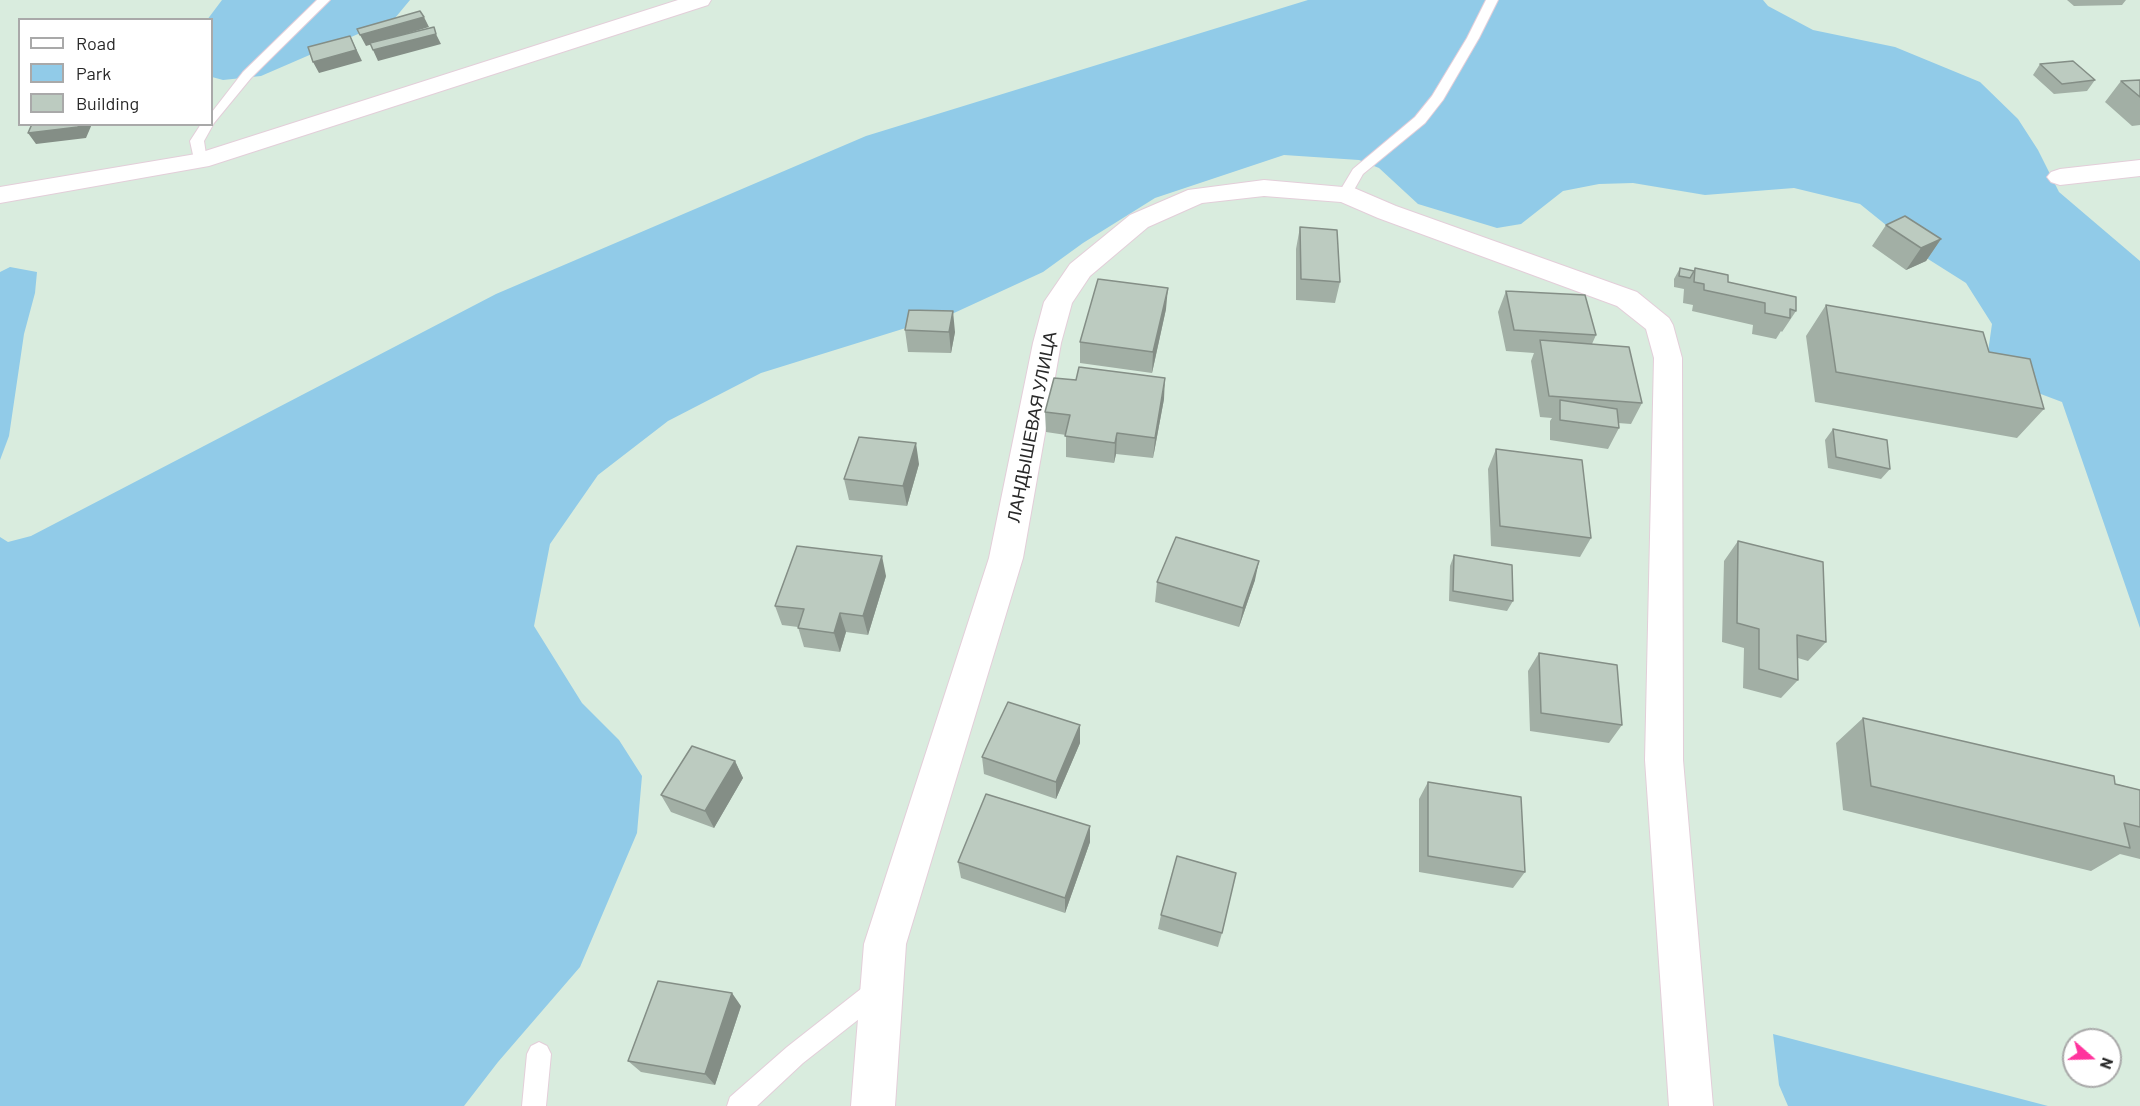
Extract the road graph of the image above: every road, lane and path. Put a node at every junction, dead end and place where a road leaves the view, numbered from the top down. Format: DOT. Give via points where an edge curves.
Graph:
graph roads {
  1 [pos="324,0"];
  2 [pos="700,0"];
  3 [pos="1492,0"];
  4 [pos="213,119"];
  5 [pos="207,126"];
  6 [pos="200,161"];
  7 [pos="2140,168"];
  8 [pos="2060,177"];
  9 [pos="1345,194"];
  10 [pos="0,195"];
  11 [pos="880,988"];
  12 [pos="539,1054"];
  13 [pos="534,1106"];
  14 [pos="739,1106"];
  15 [pos="873,1106"];
  16 [pos="1691,1106"];
  1 -- 4 [label="lane" via="247,75"];
  2 -- 6 [label="street"];
  3 -- 9 [label="lane" via="1438,98 1420,120 1358,172"];
  5 -- 6 [label="lane" via="196,141"];
  6 -- 10 [label="street"];
  7 -- 8 [label="street"];
  9 -- 11 [label="street, ЛАНДЫШЕВАЯ УЛИЦА" via="1264,188 1197,196 1139,221 1080,270 1058,302 1006,558 885,944"];
  9 -- 16 [label="street, ЛАНДЫШЕВАЯ УЛИЦА" via="1627,299 1659,325 1668,358 1664,760"];
  11 -- 14 [label="lane" via="795,1055"];
  11 -- 15 [label="street, ЛАНДЫШЕВАЯ УЛИЦА"];
  12 -- 13 [label="lane"];
}
